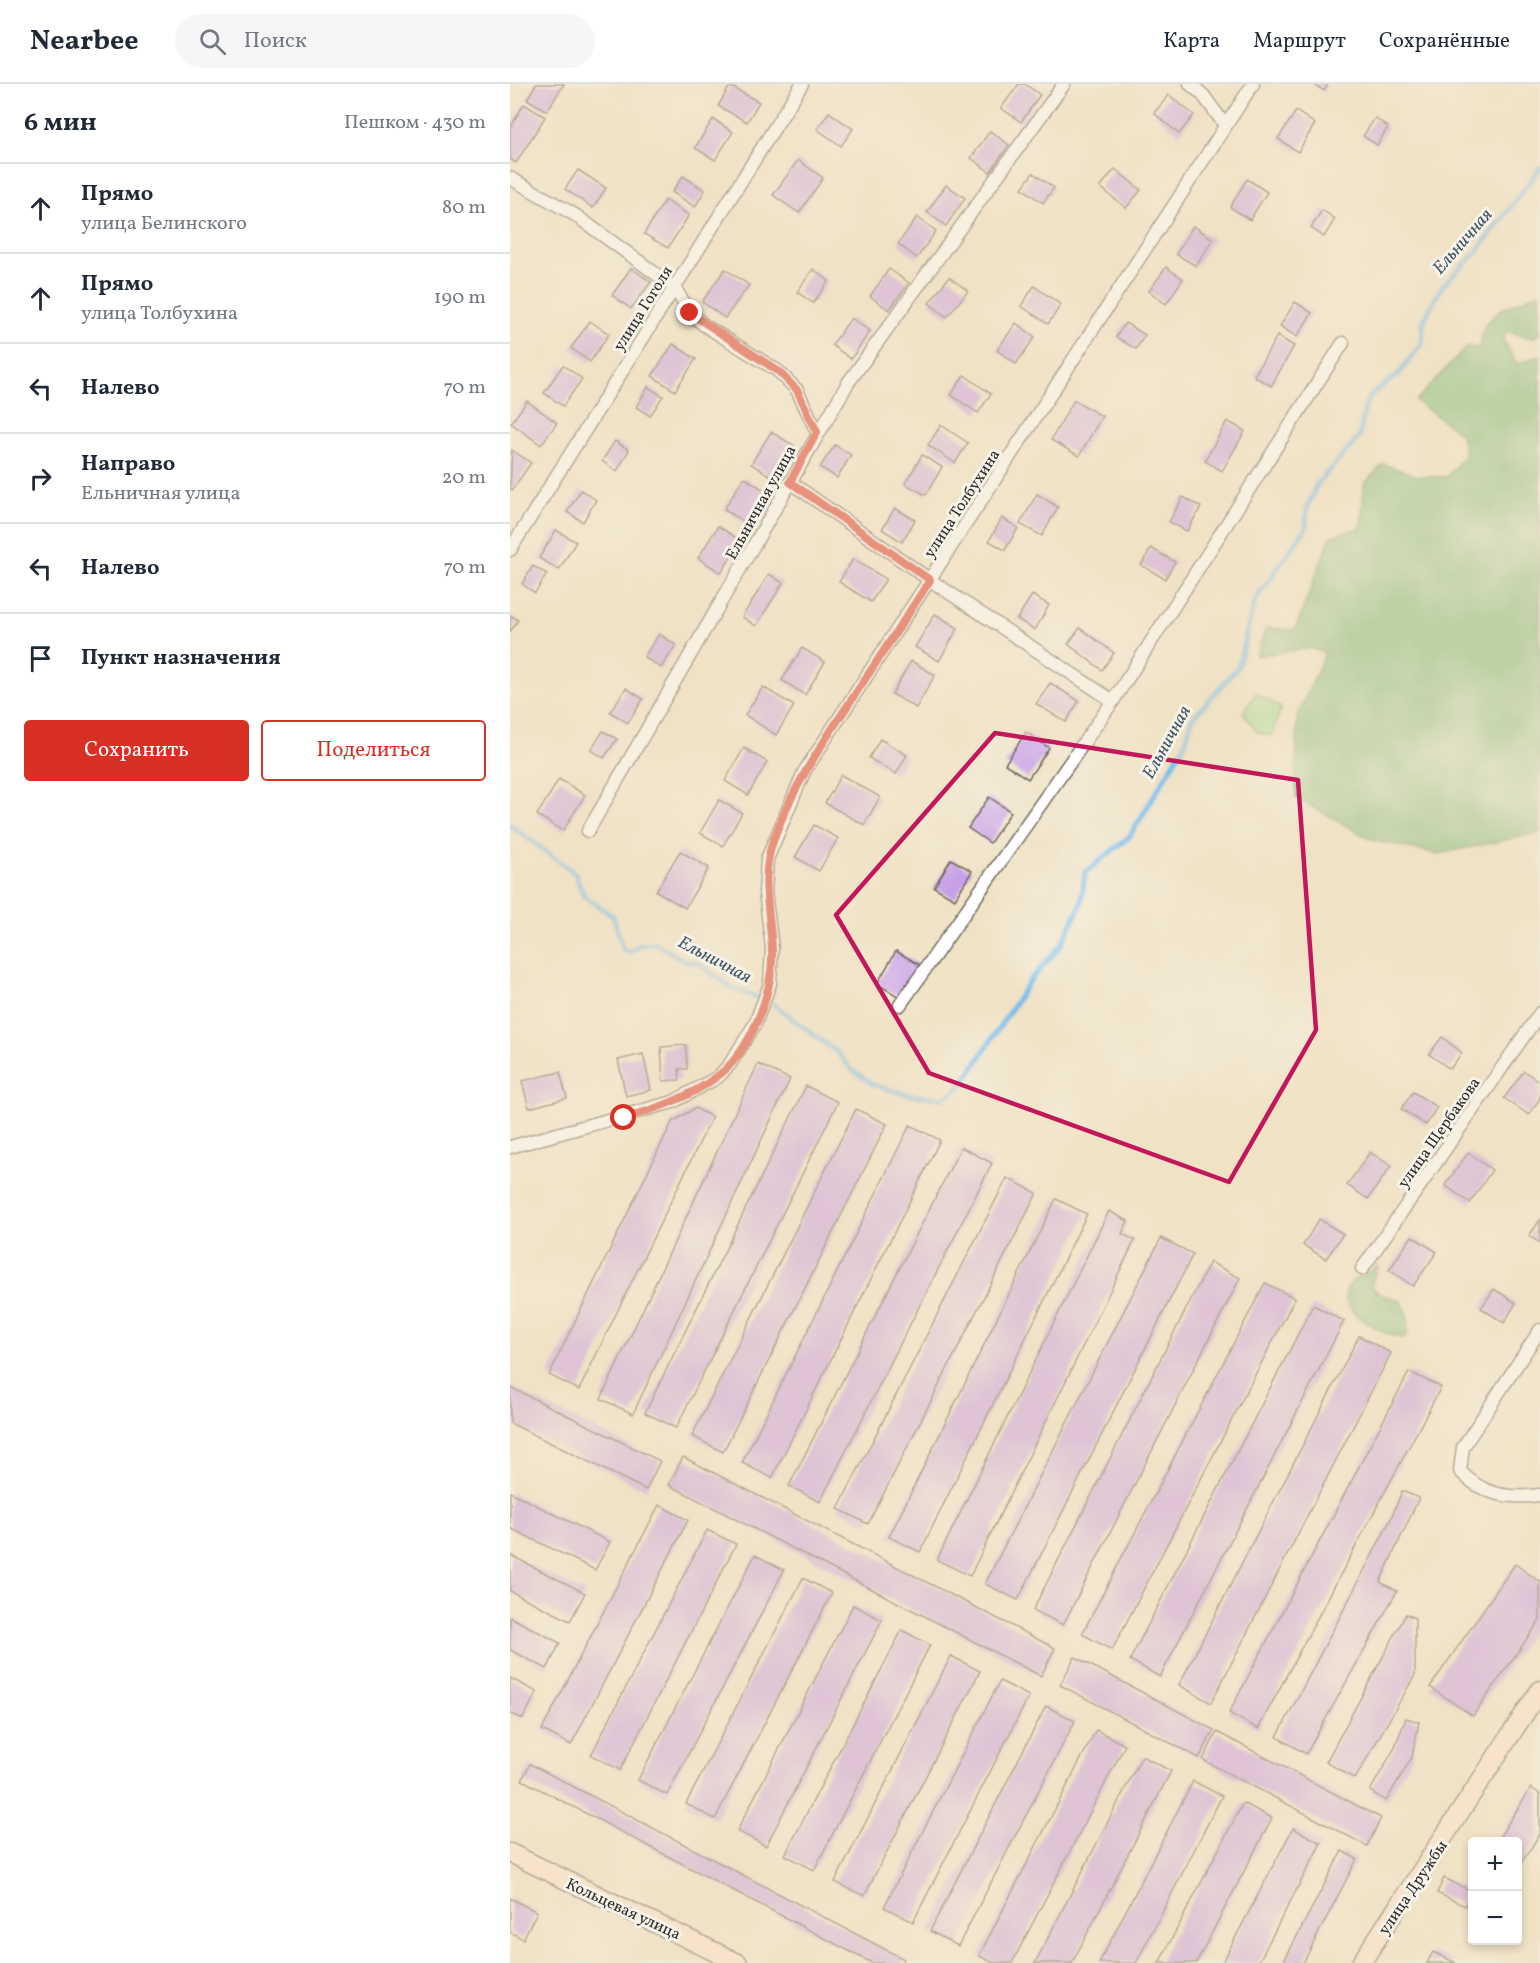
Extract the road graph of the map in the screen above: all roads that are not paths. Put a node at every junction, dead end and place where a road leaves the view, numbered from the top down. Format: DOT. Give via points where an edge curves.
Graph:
graph roads {
  1 [pos="802,84"];
  2 [pos="1064,84"];
  3 [pos="1190,84"];
  4 [pos="1253,84"];
  5 [pos="1225,124"];
  6 [pos="510,178"];
  7 [pos="674,287"];
  8 [pos="1343,343"];
  9 [pos="817,432"];
  10 [pos="790,482"];
  11 [pos="510,550"];
  12 [pos="930,580"];
  13 [pos="1113,701"];
  14 [pos="588,831"];
  15 [pos="900,1005"];
  16 [pos="1540,1013"];
  17 [pos="510,1147"];
  18 [pos="1362,1269"];
  19 [pos="1540,1330"];
  20 [pos="1540,1495"];
  21 [pos="1540,1690"];
  22 [pos="510,1853"];
  23 [pos="738,1963"];
  24 [pos="1361,1963"];
  1 -- 7 [label="street, улица Гоголя"];
  2 -- 9 [label="street, Ельничная улица" via="848,383"];
  3 -- 5 [label="street"];
  4 -- 5 [label="street, улица Толбухина"];
  5 -- 12 [label="street, улица Толбухина"];
  6 -- 7 [label="street" via="575,215"];
  7 -- 9 [label="street" via="690,313 778,371 797,390"];
  7 -- 11 [label="street, улица Гоголя"];
  8 -- 13 [label="street"];
  9 -- 10 [label="street, Ельничная улица"];
  10 -- 12 [label="street"];
  10 -- 14 [label="street, Ельничная улица"];
  12 -- 13 [label="street"];
  12 -- 17 [label="street, улица Толбухина" via="804,772 773,841 765,878 772,948 770,984 755,1024 730,1064 718,1077 696,1090 650,1110"];
  13 -- 15 [label="street"];
  16 -- 18 [label="street, улица Щербакова"];
  19 -- 20 [label="street" via="1462,1447 1460,1471 1488,1494"];
  21 -- 24 [label="street, улица Дружбы"];
  22 -- 23 [label="street, Кольцевая улица"];
}
